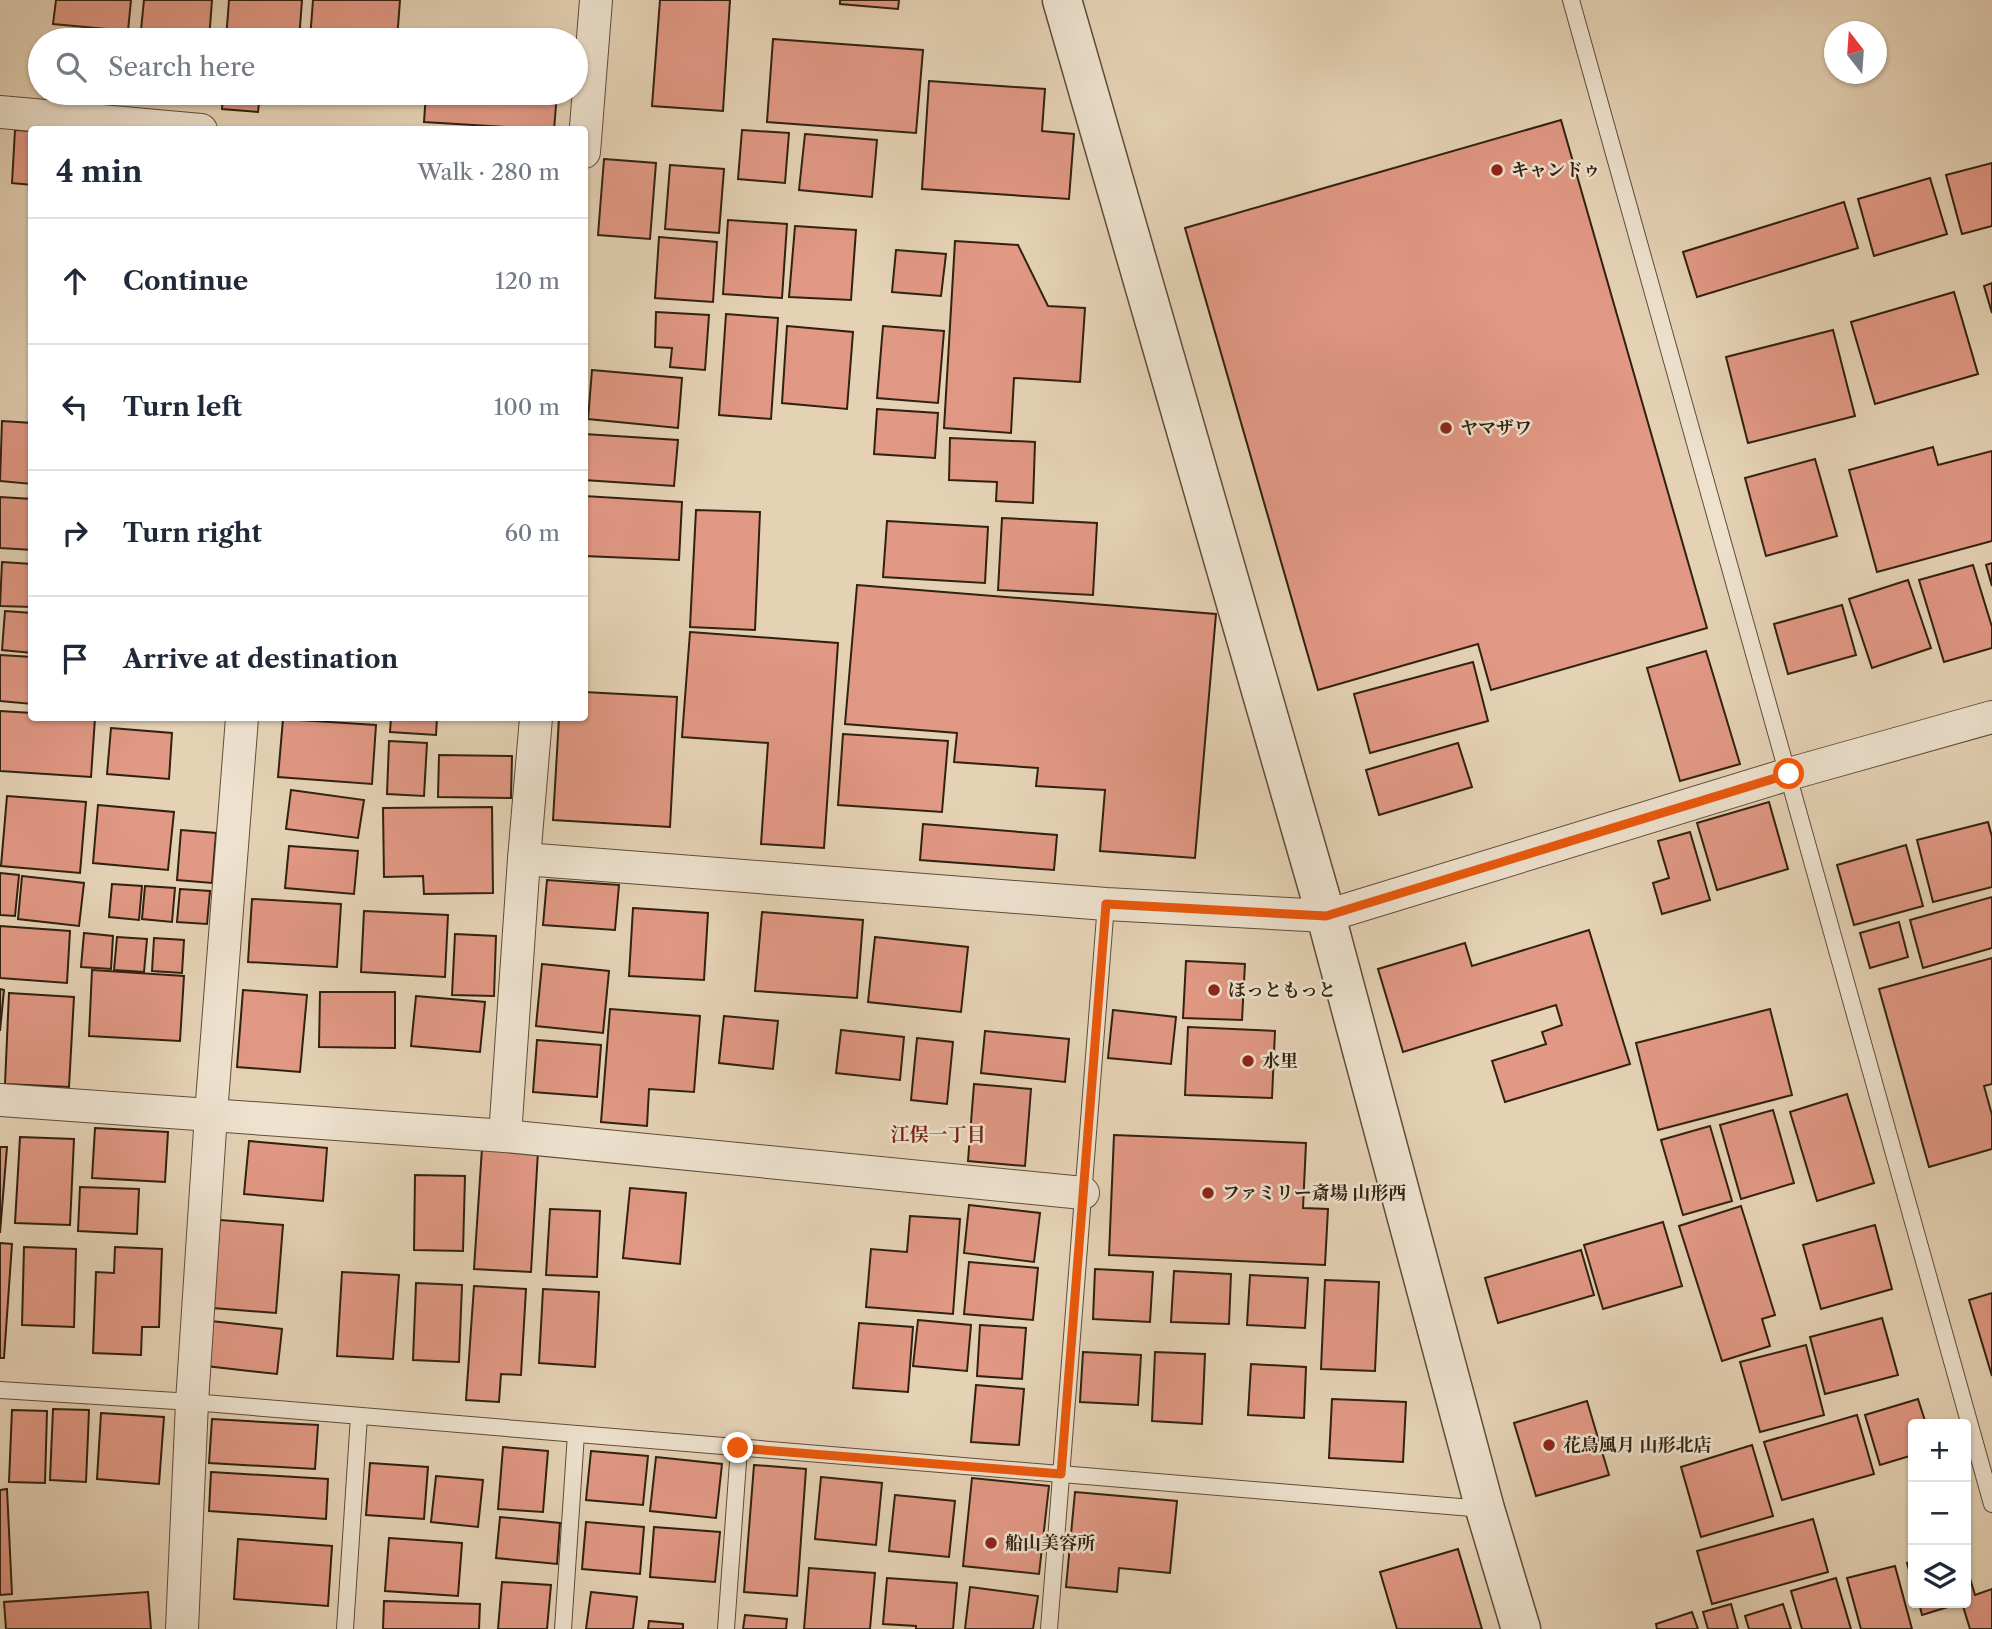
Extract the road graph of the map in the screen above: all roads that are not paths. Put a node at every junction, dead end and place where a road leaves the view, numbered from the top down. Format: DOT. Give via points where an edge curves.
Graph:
graph roads {
  1 [pos="596,0"];
  2 [pos="1062,0"];
  3 [pos="1571,0"];
  4 [pos="588,101"];
  5 [pos="588,105"];
  6 [pos="0,112"];
  7 [pos="156,126"];
  8 [pos="586,126"];
  9 [pos="1992,716"];
  10 [pos="242,721"];
  11 [pos="536,721"];
  12 [pos="1789,774"];
  13 [pos="524,859"];
  14 [pos="1106,904"];
  15 [pos="1326,916"];
  16 [pos="0,1100"];
  17 [pos="211,1114"];
  18 [pos="505,1136"];
  19 [pos="1083,1193"];
  20 [pos="0,1390"];
  21 [pos="191,1402"];
  22 [pos="359,1416"];
  23 [pos="576,1434"];
  24 [pos="738,1448"];
  25 [pos="1061,1474"];
  26 [pos="1992,1504"];
  27 [pos="1485,1509"];
  28 [pos="182,1629"];
  29 [pos="345,1629"];
  30 [pos="563,1629"];
  31 [pos="726,1629"];
  32 [pos="1049,1629"];
  33 [pos="1521,1629"];
  1 -- 4 [label="street"];
  2 -- 15 [label="street"];
  3 -- 12 [label="lane"];
  5 -- 8 [label="street"];
  6 -- 7 [label="street"];
  9 -- 12 [label="street"];
  10 -- 17 [label="street"];
  11 -- 13 [label="street"];
  12 -- 15 [label="street"];
  12 -- 26 [label="lane"];
  13 -- 14 [label="street"];
  13 -- 18 [label="street"];
  14 -- 15 [label="street"];
  14 -- 19 [label="lane"];
  15 -- 27 [label="street"];
  16 -- 17 [label="street"];
  17 -- 18 [label="street"];
  17 -- 21 [label="street"];
  18 -- 19 [label="street"];
  19 -- 25 [label="lane"];
  20 -- 21 [label="lane"];
  21 -- 22 [label="lane"];
  21 -- 28 [label="street"];
  22 -- 23 [label="lane"];
  22 -- 29 [label="lane"];
  23 -- 24 [label="lane"];
  23 -- 30 [label="lane"];
  24 -- 25 [label="lane"];
  24 -- 31 [label="lane"];
  25 -- 27 [label="lane"];
  25 -- 32 [label="lane"];
  27 -- 33 [label="street"];
}
